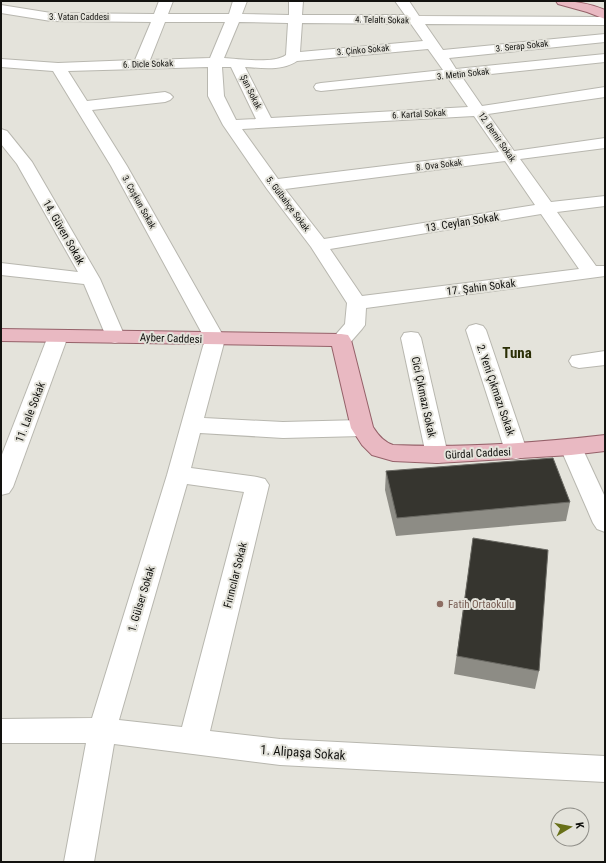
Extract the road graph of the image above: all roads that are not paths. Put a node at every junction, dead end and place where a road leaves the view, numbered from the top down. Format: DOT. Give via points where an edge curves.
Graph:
graph roads {
  1 [pos="166,1"];
  2 [pos="240,1"];
  3 [pos="296,1"];
  4 [pos="402,1"];
  5 [pos="563,1"];
  6 [pos="605,4"];
  7 [pos="1,9"];
  8 [pos="592,9"];
  9 [pos="605,15"];
  10 [pos="158,18"];
  11 [pos="234,18"];
  12 [pos="294,18"];
  13 [pos="416,21"];
  14 [pos="605,21"];
  15 [pos="605,38"];
  16 [pos="436,50"];
  17 [pos="293,57"];
  18 [pos="605,58"];
  19 [pos="215,62"];
  20 [pos="1,63"];
  21 [pos="236,63"];
  22 [pos="142,64"];
  23 [pos="58,67"];
  24 [pos="454,75"];
  25 [pos="321,88"];
  26 [pos="605,92"];
  27 [pos="166,97"];
  28 [pos="82,106"];
  29 [pos="478,111"];
  30 [pos="265,122"];
  31 [pos="231,125"];
  32 [pos="1,134"];
  33 [pos="605,143"];
  34 [pos="510,156"];
  35 [pos="273,185"];
  36 [pos="605,201"];
  37 [pos="546,208"];
  38 [pos="319,245"];
  39 [pos="1,270"];
  40 [pos="598,272"];
  41 [pos="91,279"];
  42 [pos="357,303"];
  43 [pos="476,330"];
  44 [pos="1,335"];
  45 [pos="58,336"];
  46 [pos="115,337"];
  47 [pos="411,338"];
  48 [pos="215,339"];
  49 [pos="341,340"];
  50 [pos="605,358"];
  51 [pos="579,361"];
  52 [pos="191,425"];
  53 [pos="362,428"];
  54 [pos="605,443"];
  55 [pos="571,447"];
  56 [pos="516,451"];
  57 [pos="437,455"];
  58 [pos="178,475"];
  59 [pos="1,487"];
  60 [pos="605,524"];
  61 [pos="102,730"];
  62 [pos="1,731"];
  63 [pos="193,741"];
  64 [pos="605,769"];
  65 [pos="79,862"];
  1 -- 10 [label="street"];
  2 -- 11 [label="street"];
  3 -- 12 [label="street"];
  4 -- 13 [label="street, 12. Demir Sokak"];
  5 -- 8 [label="main road"];
  6 -- 8 [label="street"];
  7 -- 10 [label="street, 3. Vatan Caddesi" via="51,17 108,11"];
  8 -- 9 [label="main road"];
  10 -- 11 [label="street, 4. Telaltı Sokak"];
  10 -- 22 [label="street"];
  11 -- 12 [label="street, 4. Telaltı Sokak"];
  11 -- 19 [label="street"];
  12 -- 13 [label="street, 4. Telaltı Sokak"];
  12 -- 17 [label="street"];
  13 -- 14 [label="street, 4. Telaltı Sokak"];
  13 -- 16 [label="street, 12. Demir Sokak"];
  15 -- 16 [label="street, 3. Serap Sokak"];
  16 -- 17 [label="street, 3. Çinko Sokak"];
  16 -- 24 [label="street, 12. Demir Sokak"];
  17 -- 21 [label="street, 6. Dicle Sokak" via="286,62 269,64"];
  18 -- 24 [label="street, 3. Metin Sokak"];
  19 -- 21 [label="street, 6. Dicle Sokak"];
  19 -- 22 [label="street, 6. Dicle Sokak"];
  19 -- 31 [label="street, 5. Gülbahçe Sokak" via="216,96"];
  20 -- 23 [label="street, 6. Dicle Sokak"];
  21 -- 30 [label="street, Şan Sokak"];
  22 -- 23 [label="street, 6. Dicle Sokak"];
  23 -- 28 [label="street, 3. Coşkun Sokak"];
  24 -- 25 [label="street, 3. Metin Sokak"];
  24 -- 29 [label="street, 12. Demir Sokak"];
  26 -- 29 [label="street, 6. Kartal Sokak"];
  27 -- 28 [label="street"];
  28 -- 48 [label="street, 3. Coşkun Sokak" via="119,166"];
  29 -- 30 [label="street, 6. Kartal Sokak"];
  29 -- 34 [label="street, 12. Demir Sokak"];
  30 -- 31 [label="street, 6. Kartal Sokak"];
  31 -- 35 [label="street, 5. Gülbahçe Sokak"];
  32 -- 41 [label="street, 14. Güven Sokak" via="24,162"];
  33 -- 34 [label="street, 8. Ova Sokak"];
  34 -- 35 [label="street, 8. Ova Sokak"];
  34 -- 37 [label="street, 12. Demir Sokak"];
  35 -- 38 [label="street, 5. Gülbahçe Sokak"];
  36 -- 37 [label="street, 13. Ceylan Sokak"];
  37 -- 38 [label="street, 13. Ceylan Sokak"];
  37 -- 40 [label="street, 12. Demir Sokak"];
  38 -- 42 [label="street, 5. Gülbahçe Sokak"];
  39 -- 41 [label="street"];
  40 -- 42 [label="street, 17. Şahin Sokak"];
  41 -- 46 [label="street, 14. Güven Sokak"];
  42 -- 49 [label="street" via="355,325"];
  43 -- 56 [label="street, 2. Yeni Çıkmazı Sokak"];
  44 -- 45 [label="main road, Ayber Caddesi"];
  45 -- 46 [label="main road, Ayber Caddesi"];
  45 -- 59 [label="street, 11. Lale Sokak"];
  46 -- 48 [label="main road, Ayber Caddesi"];
  47 -- 57 [label="street, Cici Çıkmazı Sokak"];
  48 -- 49 [label="main road, Ayber Caddesi"];
  48 -- 52 [label="street, 1. Gülser Sokak"];
  49 -- 53 [label="main road, Gürdal Caddesi"];
  50 -- 51 [label="street"];
  52 -- 53 [label="street" via="282,430"];
  52 -- 58 [label="street, 1. Gülser Sokak"];
  53 -- 57 [label="main road, Gürdal Caddesi" via="370,440 380,448 393,453"];
  54 -- 55 [label="main road, Gürdal Caddesi"];
  55 -- 56 [label="main road, Gürdal Caddesi"];
  55 -- 60 [label="street"];
  56 -- 57 [label="main road, Gürdal Caddesi"];
  58 -- 61 [label="street, 1. Gülser Sokak"];
  58 -- 63 [label="street, Fırıncılar Sokak" via="257,486"];
  61 -- 62 [label="street, 1. Alipaşa Sokak"];
  61 -- 63 [label="street, 1. Alipaşa Sokak"];
  61 -- 65 [label="street, 1. Gülser Sokak"];
  63 -- 64 [label="street, 1. Alipaşa Sokak" via="280,752"];
}
